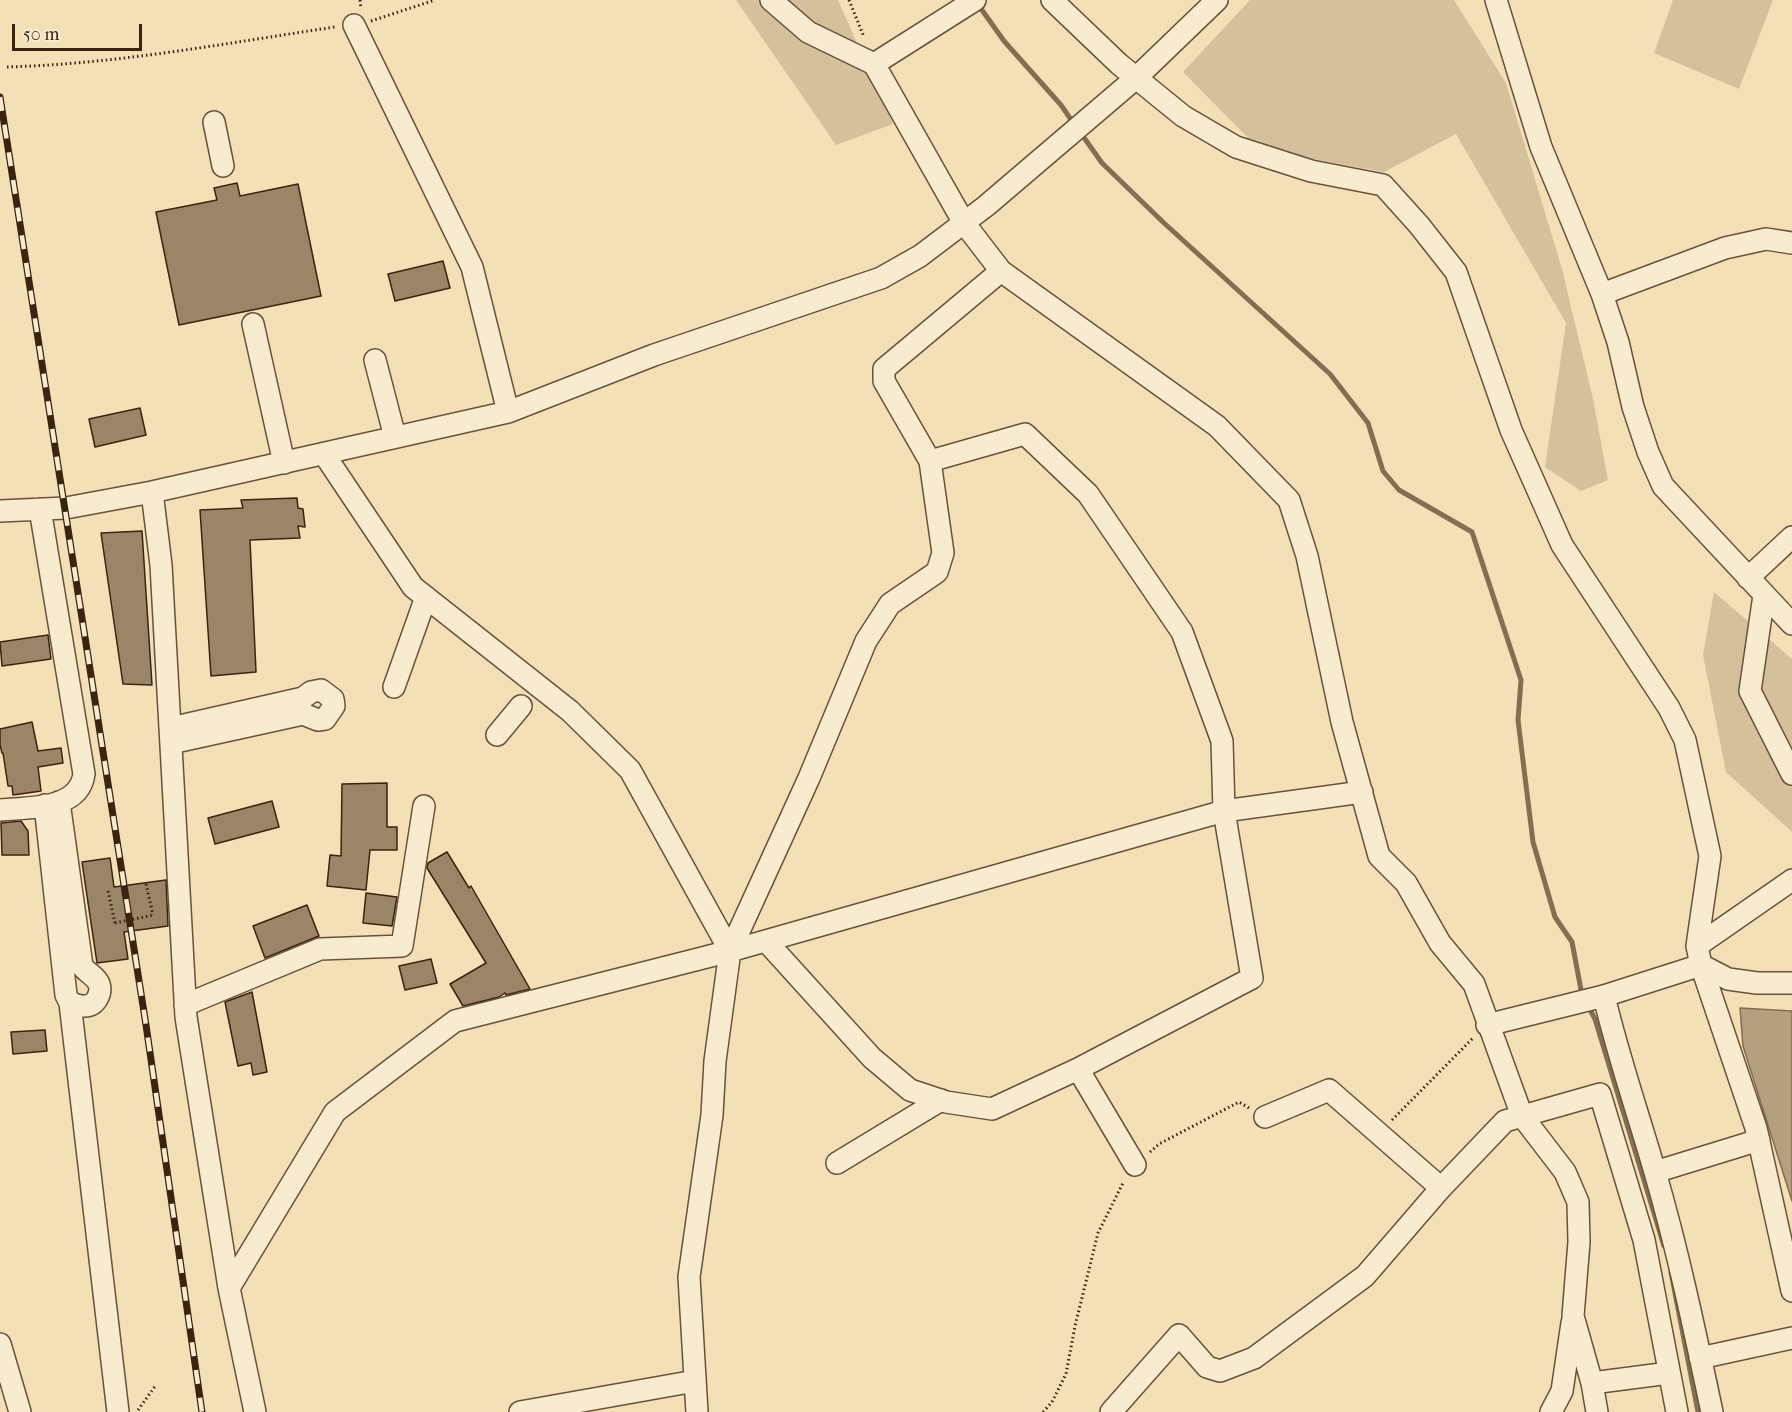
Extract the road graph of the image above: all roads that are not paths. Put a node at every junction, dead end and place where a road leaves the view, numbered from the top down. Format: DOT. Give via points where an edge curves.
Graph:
graph roads {
  1 [pos="771,0"];
  2 [pos="975,0"];
  3 [pos="1052,0"];
  4 [pos="1217,0"];
  5 [pos="1496,0"];
  6 [pos="354,25"];
  7 [pos="874,64"];
  8 [pos="1136,78"];
  9 [pos="214,122"];
  10 [pos="223,166"];
  11 [pos="964,223"];
  12 [pos="1792,243"];
  13 [pos="1001,271"];
  14 [pos="1602,294"];
  15 [pos="253,324"];
  16 [pos="375,360"];
  17 [pos="508,412"];
  18 [pos="395,437"];
  19 [pos="324,454"];
  20 [pos="930,461"];
  21 [pos="284,463"];
  22 [pos="152,492"];
  23 [pos="40,509"];
  24 [pos="0,511"];
  25 [pos="1792,537"];
  26 [pos="1748,578"];
  27 [pos="1764,595"];
  28 [pos="426,597"];
  29 [pos="1792,624"];
  30 [pos="394,687"];
  31 [pos="521,706"];
  32 [pos="171,735"];
  33 [pos="497,735"];
  34 [pos="1792,774"];
  35 [pos="1362,792"];
  36 [pos="52,803"];
  37 [pos="424,806"];
  38 [pos="0,810"];
  39 [pos="1224,811"];
  40 [pos="1792,879"];
  41 [pos="766,941"];
  42 [pos="730,951"];
  43 [pos="1699,956"];
  44 [pos="1792,983"];
  45 [pos="1604,996"];
  46 [pos="70,1003"];
  47 [pos="185,1005"];
  48 [pos="1487,1025"];
  49 [pos="1078,1069"];
  50 [pos="941,1100"];
  51 [pos="1522,1116"];
  52 [pos="1265,1117"];
  53 [pos="1759,1140"];
  54 [pos="837,1163"];
  55 [pos="1135,1165"];
  56 [pos="1655,1172"];
  57 [pos="1441,1188"];
  58 [pos="229,1288"];
  59 [pos="1792,1291"];
  60 [pos="1573,1316"];
  61 [pos="1792,1338"];
  62 [pos="0,1344"];
  63 [pos="1700,1358"];
  64 [pos="1669,1373"];
  65 [pos="695,1381"];
  66 [pos="1592,1383"];
  67 [pos="20,1412"];
  68 [pos="118,1412"];
  69 [pos="255,1412"];
  70 [pos="520,1412"];
  71 [pos="697,1412"];
  72 [pos="1111,1412"];
  73 [pos="1551,1412"];
  74 [pos="1597,1412"];
  75 [pos="1677,1412"];
  76 [pos="1712,1412"];
  1 -- 7 [label="street" via="808,32"];
  2 -- 7 [label="street"];
  3 -- 8 [label="street"];
  4 -- 8 [label="street"];
  5 -- 14 [label="street" via="1541,147"];
  6 -- 17 [label="street" via="472,267"];
  7 -- 11 [label="street"];
  8 -- 11 [label="street"];
  8 -- 43 [label="street" via="1183,116 1236,147 1311,171 1383,185 1455,272 1511,430 1562,545 1670,708 1685,740 1710,856"];
  9 -- 10 [label="street"];
  11 -- 13 [label="street"];
  11 -- 17 [label="street" via="920,256 881,278 654,355"];
  12 -- 14 [label="street" via="1766,239 1725,248"];
  13 -- 20 [label="street" via="884,369 884,381"];
  13 -- 35 [label="street" via="1217,426 1289,500 1307,556 1342,722"];
  14 -- 26 [label="street" via="1633,407 1663,486"];
  15 -- 21 [label="street"];
  16 -- 18 [label="street"];
  17 -- 18 [label="street"];
  18 -- 19 [label="street"];
  19 -- 21 [label="street"];
  19 -- 28 [label="street" via="413,587"];
  20 -- 39 [label="street" via="1025,434 1088,494 1182,632 1222,741"];
  20 -- 42 [label="street" via="943,553 937,572 890,604 866,641"];
  21 -- 22 [label="street"];
  22 -- 23 [label="street"];
  22 -- 32 [label="street" via="161,566"];
  23 -- 24 [label="street"];
  23 -- 36 [label="street" via="84,774 70,798"];
  25 -- 26 [label="street"];
  26 -- 27 [label="street"];
  27 -- 29 [label="street"];
  27 -- 34 [label="street" via="1750,691"];
  28 -- 30 [label="street"];
  28 -- 42 [label="street" via="570,711 630,770"];
  31 -- 33 [label="street"];
  32 -- 32 [label="street" via="303,698 311,692 321,690 333,699 334,706 325,719 303,714"];
  32 -- 47 [label="street"];
  35 -- 39 [label="street"];
  35 -- 48 [label="street" via="1379,856 1406,883 1440,943 1474,984"];
  36 -- 38 [label="street"];
  36 -- 46 [label="street" via="66,995"];
  36 -- 46 [label="street" via="82,966 100,985 94,1003 86,1007"];
  37 -- 47 [label="street" via="402,946 320,949"];
  39 -- 41 [label="street"];
  39 -- 49 [label="street" via="1252,978"];
  40 -- 43 [label="street"];
  41 -- 42 [label="street"];
  41 -- 50 [label="street" via="872,1058 910,1090"];
  42 -- 58 [label="street" via="455,1021 335,1112"];
  42 -- 65 [label="street" via="689,1276"];
  43 -- 44 [label="street" via="1728,979"];
  43 -- 45 [label="street"];
  43 -- 53 [label="street"];
  45 -- 48 [label="street"];
  45 -- 56 [label="street"];
  46 -- 68 [label="street"];
  47 -- 58 [label="street"];
  48 -- 51 [label="street"];
  49 -- 50 [label="street" via="992,1109"];
  49 -- 55 [label="street"];
  50 -- 54 [label="street"];
  51 -- 57 [label="street" via="1505,1121"];
  51 -- 60 [label="street" via="1565,1172 1578,1202"];
  51 -- 64 [label="street" via="1600,1094 1644,1240"];
  52 -- 57 [label="street" via="1329,1090"];
  53 -- 56 [label="street"];
  53 -- 59 [label="street"];
  56 -- 63 [label="street"];
  57 -- 72 [label="street" via="1365,1276 1254,1358 1220,1371 1207,1367 1179,1335"];
  58 -- 69 [label="street"];
  60 -- 66 [label="street"];
  60 -- 73 [label="street" via="1562,1391"];
  61 -- 63 [label="street"];
  62 -- 67 [label="street"];
  63 -- 76 [label="street"];
  64 -- 66 [label="street"];
  64 -- 75 [label="street"];
  65 -- 70 [label="street"];
  65 -- 71 [label="street"];
  66 -- 74 [label="street"];
}
